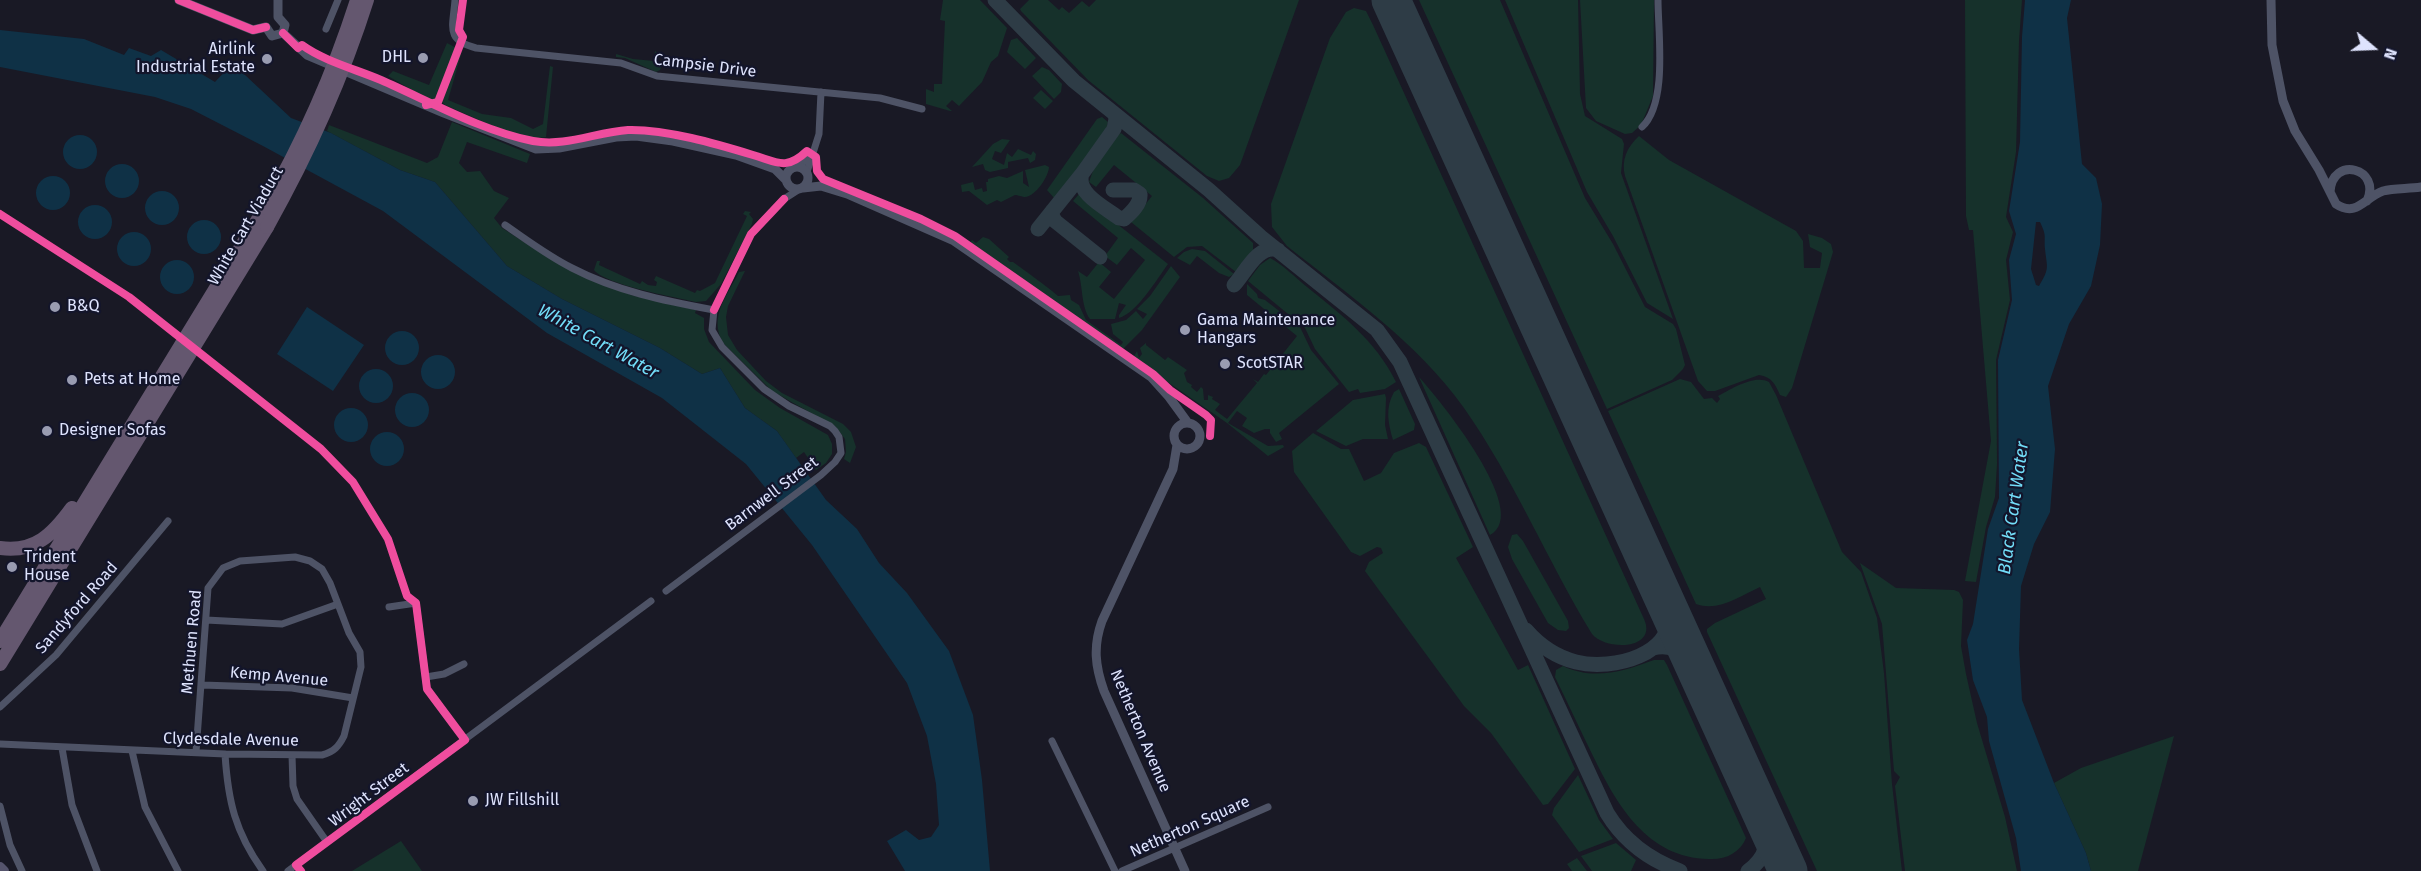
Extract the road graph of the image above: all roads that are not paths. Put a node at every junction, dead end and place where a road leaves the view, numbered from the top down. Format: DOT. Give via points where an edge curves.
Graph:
graph roads {
  1 [pos="180,0"];
  2 [pos="278,0"];
  3 [pos="338,0"];
  4 [pos="357,0"];
  5 [pos="368,0"];
  6 [pos="455,0"];
  7 [pos="1658,0"];
  8 [pos="2271,0"];
  9 [pos="278,17"];
  10 [pos="266,27"];
  11 [pos="326,28"];
  12 [pos="283,33"];
  13 [pos="821,92"];
  14 [pos="922,109"];
  15 [pos="1642,127"];
  16 [pos="775,170"];
  17 [pos="2319,170"];
  18 [pos="801,171"];
  19 [pos="2338,174"];
  20 [pos="787,181"];
  21 [pos="2369,182"];
  22 [pos="821,186"];
  23 [pos="2421,187"];
  24 [pos="801,189"];
  25 [pos="2386,190"];
  26 [pos="2330,192"];
  27 [pos="784,199"];
  28 [pos="2367,201"];
  29 [pos="505,225"];
  30 [pos="714,310"];
  31 [pos="1174,405"];
  32 [pos="1188,423"];
  33 [pos="1178,427"];
  34 [pos="1178,445"];
  35 [pos="1189,449"];
  36 [pos="120,451"];
  37 [pos="1173,469"];
  38 [pos="168,521"];
  39 [pos="0,548"];
  40 [pos="666,591"];
  41 [pos="651,601"];
  42 [pos="338,603"];
  43 [pos="389,607"];
  44 [pos="206,620"];
  45 [pos="350,633"];
  46 [pos="0,641"];
  47 [pos="0,664"];
  48 [pos="464,664"];
  49 [pos="426,676"];
  50 [pos="201,685"];
  51 [pos="353,698"];
  52 [pos="0,707"];
  53 [pos="465,740"];
  54 [pos="1052,741"];
  55 [pos="0,744"];
  56 [pos="62,748"];
  57 [pos="132,751"];
  58 [pos="195,752"];
  59 [pos="225,754"];
  60 [pos="292,755"];
  61 [pos="0,806"];
  62 [pos="1268,807"];
  63 [pos="327,842"];
  64 [pos="1175,849"];
  65 [pos="0,867"];
  66 [pos="298,868"];
  67 [pos="4,871"];
  68 [pos="22,871"];
  69 [pos="97,871"];
  70 [pos="178,871"];
  71 [pos="263,871"];
  72 [pos="288,871"];
  73 [pos="1115,871"];
  74 [pos="1122,871"];
  75 [pos="1185,871"];
  1 -- 10 [label="street" via="253,30"];
  2 -- 9 [label="street"];
  3 -- 11 [label="street"];
  4 -- 36 [label="highway, White Cart Viaduct, bridge" via="330,75 283,176"];
  5 -- 36 [label="highway, White Cart Viaduct, bridge" via="334,92 293,180 261,237"];
  6 -- 13 [label="street, Campsie Drive" via="454,36 460,43 476,48 621,63 657,76"];
  7 -- 15 [label="street" via="1659,94 1651,117"];
  8 -- 17 [label="street" via="2272,45 2279,88 2295,131"];
  9 -- 10 [label="street" via="269,19"];
  9 -- 12 [label="street" via="285,25"];
  10 -- 12 [label="street" via="272,36"];
  12 -- 16 [label="street" via="307,55 536,149 636,136 736,155"];
  13 -- 14 [label="street, Campsie Drive" via="880,98"];
  13 -- 18 [label="street" via="819,134"];
  16 -- 18 [label="street"];
  16 -- 20 [label="street"];
  17 -- 19 [label="street"];
  17 -- 26 [label="street"];
  18 -- 20 [label="street"];
  18 -- 22 [label="street"];
  18 -- 24 [label="street" via="808,183"];
  19 -- 21 [label="street" via="2354,169"];
  19 -- 26 [label="street"];
  20 -- 24 [label="street" via="790,187"];
  20 -- 27 [label="street"];
  21 -- 25 [label="street"];
  21 -- 28 [label="street"];
  22 -- 24 [label="street"];
  22 -- 31 [label="street" via="954,241 1142,371"];
  23 -- 25 [label="street"];
  24 -- 27 [label="street"];
  25 -- 28 [label="street"];
  26 -- 28 [label="street" via="2336,204 2349,210"];
  27 -- 30 [label="street" via="751,234"];
  29 -- 30 [label="street" via="561,262 598,279 661,300"];
  30 -- 40 [label="street, Barnwell Street" via="713,335 722,347 755,381 789,406 830,426 841,446 838,458 821,475"];
  31 -- 32 [label="street"];
  31 -- 33 [label="street"];
  32 -- 33 [label="street"];
  32 -- 35 [label="street" via="1197,427 1200,434 1199,442"];
  33 -- 34 [label="street" via="1174,438"];
  34 -- 35 [label="street"];
  34 -- 37 [label="street, Netherton Avenue"];
  35 -- 37 [label="street, Netherton Avenue"];
  36 -- 39 [label="highway" via="50,536 31,547"];
  36 -- 46 [label="highway"];
  36 -- 47 [label="highway"];
  37 -- 64 [label="street, Netherton Avenue" via="1101,621 1096,662 1104,691"];
  38 -- 52 [label="street, Sandyford Road" via="56,655"];
  41 -- 53 [label="street, Wright Street"];
  42 -- 44 [label="street" via="282,624"];
  42 -- 44 [label="street, Methuen Road" via="322,569 310,561 295,557 240,561 214,577 208,588"];
  42 -- 45 [label="street, Methuen Road"];
  43 -- 49 [label="street" via="416,603"];
  44 -- 50 [label="street, Methuen Road"];
  45 -- 51 [label="street, Clydesdale Avenue" via="360,652 361,667"];
  48 -- 49 [label="street" via="444,674"];
  49 -- 53 [label="street" via="428,689"];
  50 -- 51 [label="street, Kemp Avenue" via="292,688"];
  50 -- 58 [label="street, Methuen Road"];
  51 -- 60 [label="street, Clydesdale Avenue" via="339,746 322,756"];
  53 -- 63 [label="street, Wright Street"];
  54 -- 73 [label="street, Netherton Square"];
  55 -- 56 [label="street, Clydesdale Avenue"];
  56 -- 57 [label="street, Clydesdale Avenue"];
  56 -- 69 [label="street" via="72,805"];
  57 -- 58 [label="street, Clydesdale Avenue"];
  57 -- 70 [label="street" via="145,807"];
  58 -- 59 [label="street, Clydesdale Avenue"];
  59 -- 60 [label="street, Clydesdale Avenue"];
  59 -- 71 [label="street" via="229,797 237,827"];
  60 -- 63 [label="street" via="297,799"];
  61 -- 68 [label="street" via="10,845"];
  62 -- 64 [label="street, Netherton Square"];
  63 -- 66 [label="street, Wright Street"];
  64 -- 74 [label="street, Netherton Square"];
  64 -- 75 [label="street, Netherton Avenue"];
  65 -- 67 [label="main road"];
  66 -- 72 [label="street, Wright Street"];
}
